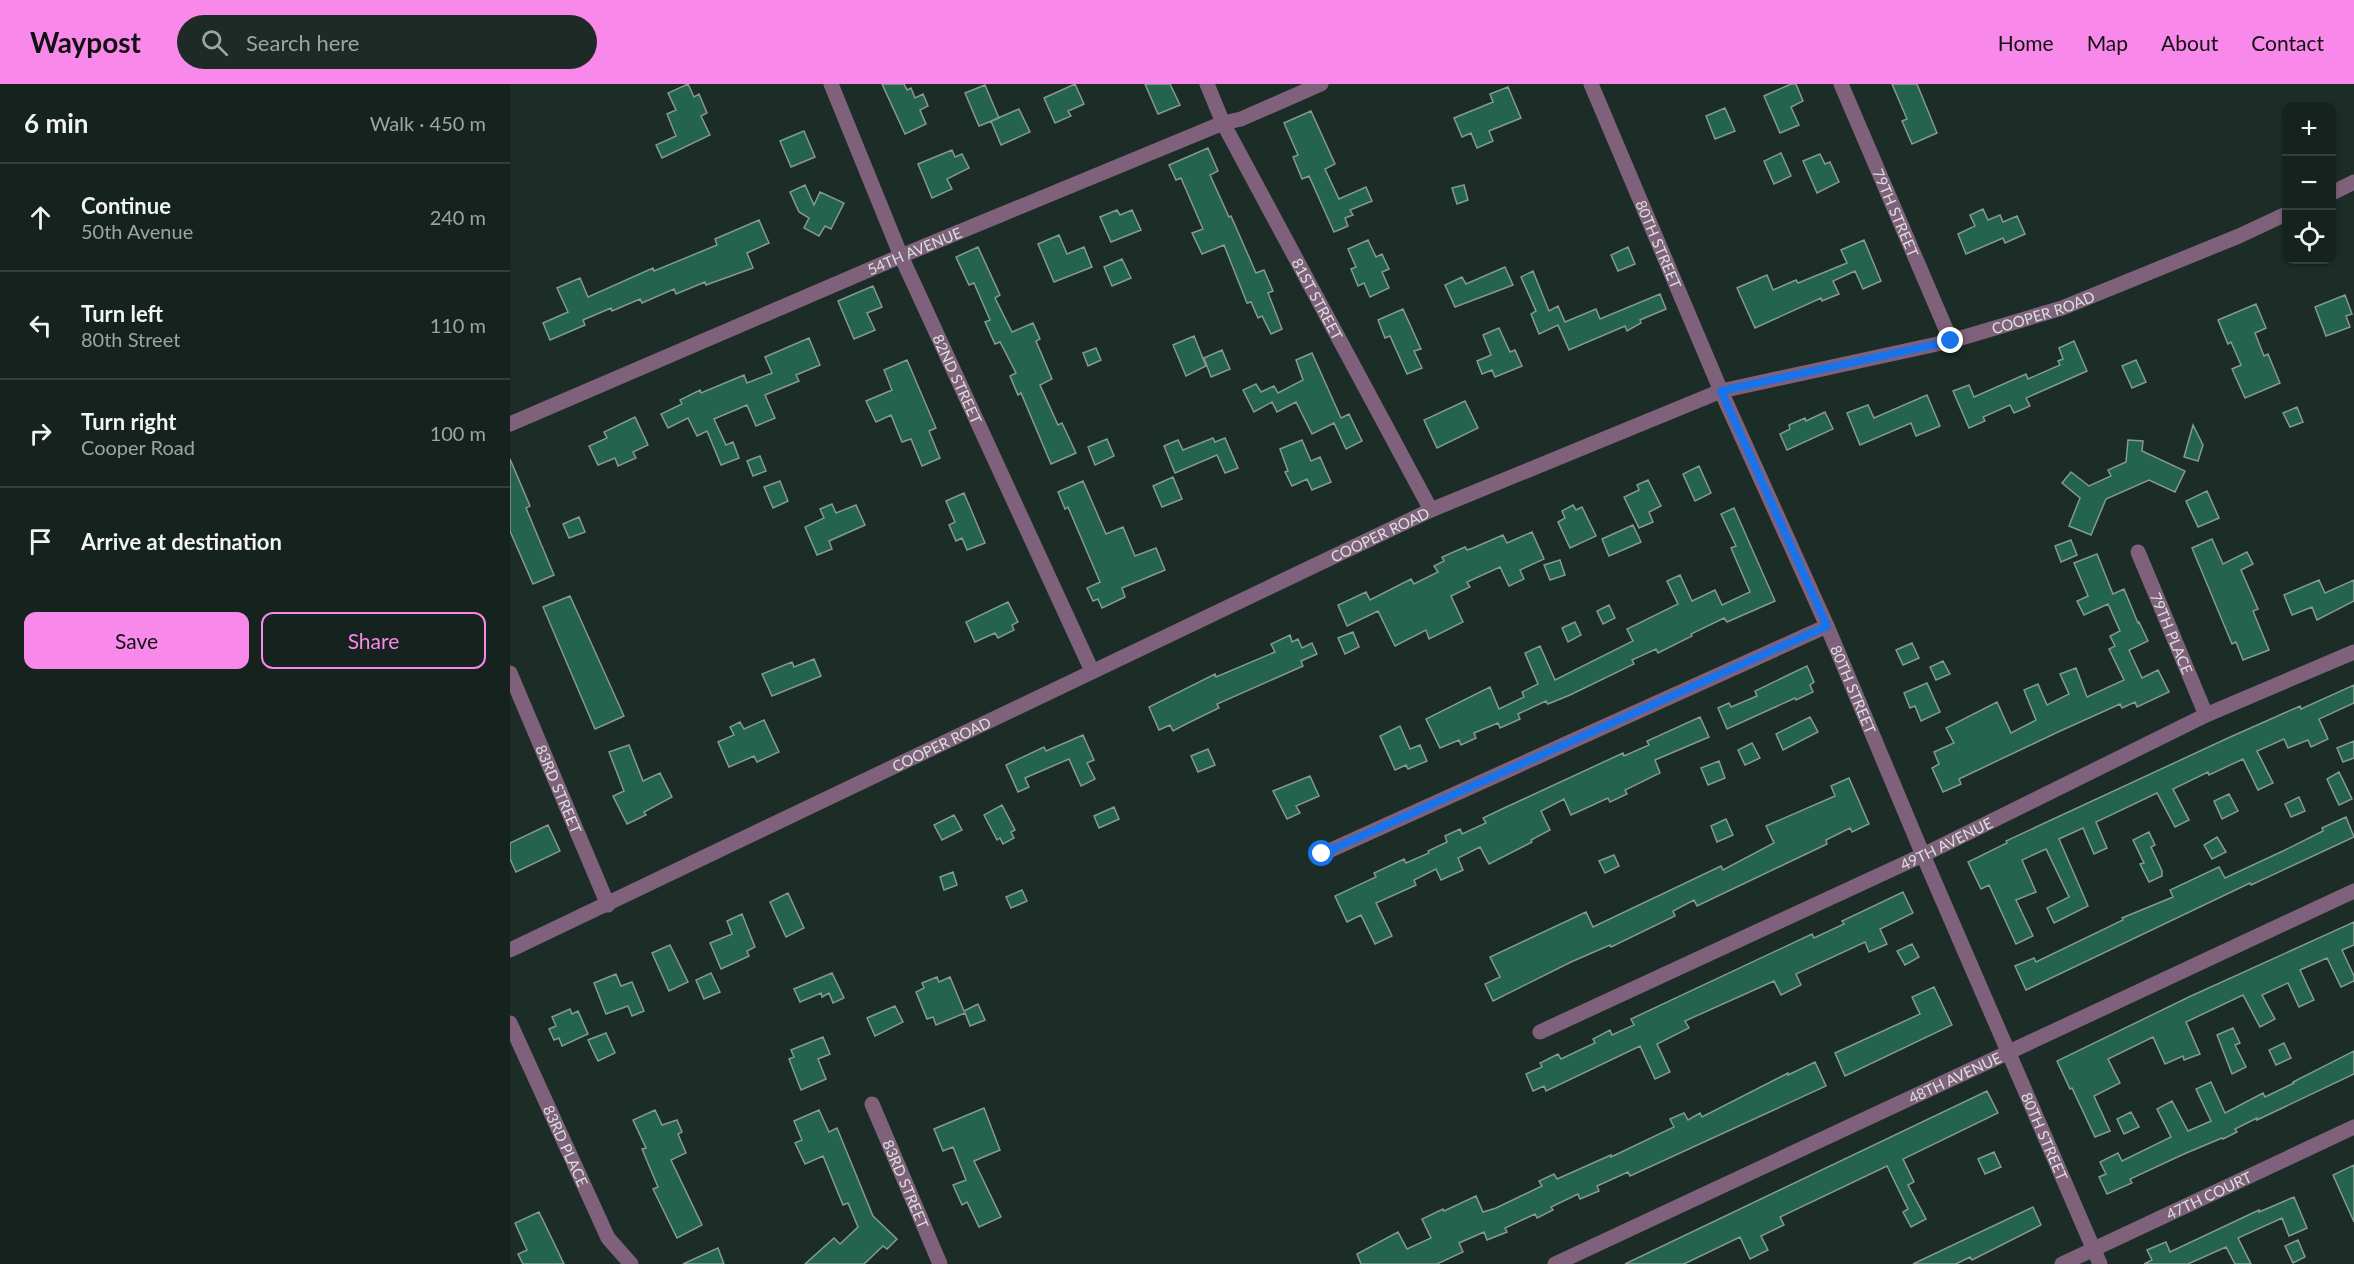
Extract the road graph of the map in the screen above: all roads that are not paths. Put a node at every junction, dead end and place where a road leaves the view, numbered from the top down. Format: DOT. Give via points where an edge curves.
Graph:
graph roads {
  1 [pos="831,84"];
  2 [pos="1207,84"];
  3 [pos="1321,84"];
  4 [pos="1591,84"];
  5 [pos="1841,84"];
  6 [pos="1223,123"];
  7 [pos="2354,182"];
  8 [pos="2336,191"];
  9 [pos="2282,216"];
  10 [pos="901,256"];
  11 [pos="1951,341"];
  12 [pos="1721,391"];
  13 [pos="510,424"];
  14 [pos="1431,510"];
  15 [pos="2138,552"];
  16 [pos="1827,626"];
  17 [pos="2354,651"];
  18 [pos="1092,671"];
  19 [pos="510,673"];
  20 [pos="2206,715"];
  21 [pos="1322,854"];
  22 [pos="1923,855"];
  23 [pos="2354,891"];
  24 [pos="608,905"];
  25 [pos="510,950"];
  26 [pos="510,1023"];
  27 [pos="1540,1032"];
  28 [pos="2010,1051"];
  29 [pos="872,1104"];
  30 [pos="2354,1127"];
  31 [pos="2094,1249"];
  32 [pos="631,1264"];
  33 [pos="940,1264"];
  34 [pos="1555,1264"];
  35 [pos="2062,1264"];
  36 [pos="2100,1264"];
  1 -- 10 [label="street, 82ND STREET"];
  2 -- 6 [label="street, 81ST STREET"];
  3 -- 6 [label="street, 54TH AVENUE" via="1242,119"];
  4 -- 12 [label="street, 80TH STREET"];
  5 -- 11 [label="street, 79TH STREET"];
  6 -- 10 [label="street, 54TH AVENUE"];
  6 -- 14 [label="street, 81ST STREET"];
  7 -- 8 [label="street"];
  9 -- 11 [label="street, COOPER ROAD" via="2062,308"];
  10 -- 13 [label="street, 54TH AVENUE"];
  10 -- 18 [label="street, 82ND STREET"];
  11 -- 12 [label="street, COOPER ROAD"];
  12 -- 14 [label="street, COOPER ROAD"];
  12 -- 16 [label="street, 80TH STREET"];
  14 -- 18 [label="street, COOPER ROAD"];
  15 -- 20 [label="street, 79TH PLACE"];
  16 -- 21 [label="street"];
  16 -- 22 [label="street, 80TH STREET"];
  17 -- 20 [label="street, 49TH AVENUE"];
  18 -- 24 [label="street, COOPER ROAD"];
  19 -- 24 [label="street, 83RD STREET"];
  20 -- 22 [label="street, 49TH AVENUE"];
  22 -- 27 [label="street, 49TH AVENUE"];
  22 -- 28 [label="street, 80TH STREET"];
  23 -- 28 [label="street, 48TH AVENUE"];
  24 -- 25 [label="street, COOPER ROAD"];
  26 -- 32 [label="street, 83RD PLACE" via="608,1238"];
  28 -- 31 [label="street, 80TH STREET"];
  28 -- 34 [label="street, 48TH AVENUE"];
  29 -- 33 [label="street, 83RD STREET"];
  30 -- 31 [label="street, 47TH COURT"];
  31 -- 35 [label="street, 47TH COURT"];
  31 -- 36 [label="street, 80TH STREET"];
}
